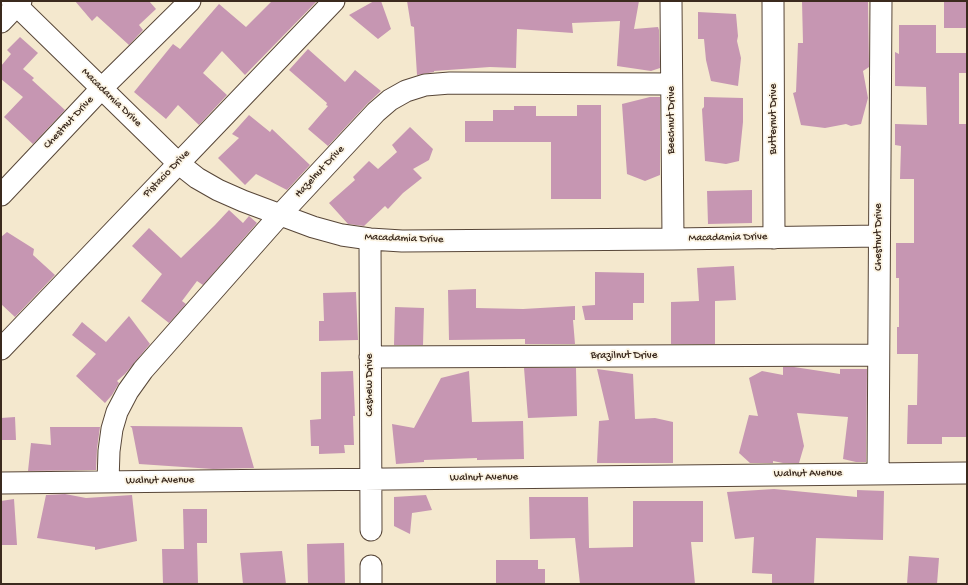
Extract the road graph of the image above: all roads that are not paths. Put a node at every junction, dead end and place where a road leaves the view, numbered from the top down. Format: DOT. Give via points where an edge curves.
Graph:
graph roads {
  1 [pos="190,1"];
  2 [pos="334,1"];
  3 [pos="671,1"];
  4 [pos="773,1"];
  5 [pos="881,1"];
  6 [pos="17,3"];
  7 [pos="1,22"];
  8 [pos="672,84"];
  9 [pos="101,89"];
  10 [pos="178,163"];
  11 [pos="1,195"];
  12 [pos="280,215"];
  13 [pos="879,236"];
  14 [pos="774,238"];
  15 [pos="370,239"];
  16 [pos="672,239"];
  17 [pos="1,349"];
  18 [pos="878,355"];
  19 [pos="370,357"];
  20 [pos="878,473"];
  21 [pos="967,473"];
  22 [pos="370,479"];
  23 [pos="108,482"];
  24 [pos="1,483"];
  25 [pos="370,530"];
  1 -- 9 [label="street, Chestnut Drive"];
  2 -- 10 [label="street, Pistacio Drive"];
  3 -- 8 [label="street, Beechnut Drive"];
  4 -- 14 [label="street, Butternut Drive"];
  5 -- 13 [label="street, Chestnut Drive"];
  6 -- 7 [label="street"];
  6 -- 9 [label="street, Macadamia Drive"];
  8 -- 12 [label="street, Hazelnut Drive" via="450,83 406,90 376,112"];
  8 -- 16 [label="street, Beechnut Drive"];
  9 -- 10 [label="street, Macadamia Drive"];
  9 -- 11 [label="street, Chestnut Drive"];
  10 -- 12 [label="street, Macadamia Drive" via="218,190"];
  10 -- 17 [label="street, Pistacio Drive"];
  12 -- 15 [label="street, Macadamia Drive" via="342,235"];
  12 -- 23 [label="street, Hazelnut Drive" via="143,370 128,391 117,412 112,430"];
  13 -- 14 [label="street, Macadamia Drive"];
  13 -- 18 [label="street, Chestnut Drive"];
  14 -- 16 [label="street, Macadamia Drive"];
  15 -- 16 [label="street, Macadamia Drive"];
  15 -- 19 [label="street, Cashew Drive"];
  18 -- 19 [label="street, Brazilnut Drive"];
  18 -- 20 [label="street, Chestnut Drive"];
  19 -- 22 [label="street, Cashew Drive"];
  20 -- 21 [label="street, Walnut Avenue"];
  20 -- 22 [label="street, Walnut Avenue"];
  22 -- 23 [label="street, Walnut Avenue"];
  22 -- 25 [label="street, Cashew Drive"];
  23 -- 24 [label="street, Walnut Avenue"];
}
